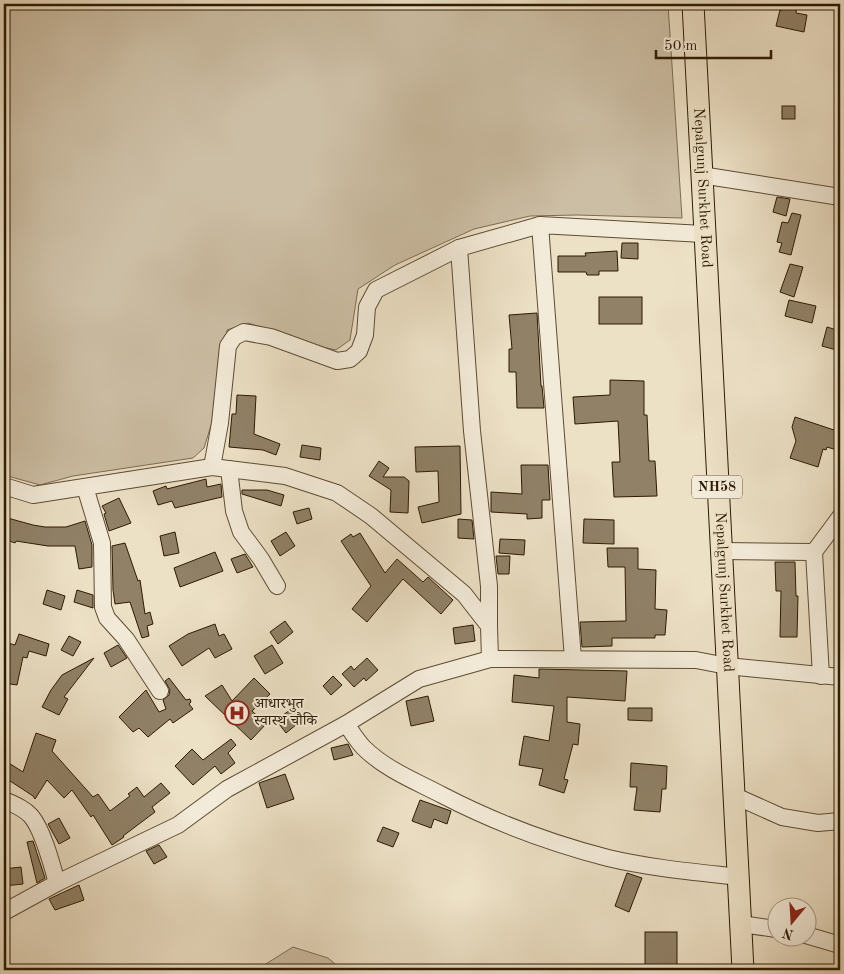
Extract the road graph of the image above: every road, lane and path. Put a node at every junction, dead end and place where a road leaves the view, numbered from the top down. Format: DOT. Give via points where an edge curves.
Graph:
graph roads {
  1 [pos="692,4"];
  2 [pos="701,175"];
  3 [pos="840,197"];
  4 [pos="540,225"];
  5 [pos="703,234"];
  6 [pos="459,248"];
  7 [pos="212,467"];
  8 [pos="229,469"];
  9 [pos="4,486"];
  10 [pos="85,487"];
  11 [pos="840,517"];
  12 [pos="721,551"];
  13 [pos="814,552"];
  14 [pos="276,586"];
  15 [pos="489,626"];
  16 [pos="490,659"];
  17 [pos="573,659"];
  18 [pos="727,666"];
  19 [pos="821,676"];
  20 [pos="840,677"];
  21 [pos="160,691"];
  22 [pos="346,724"];
  23 [pos="735,796"];
  24 [pos="4,800"];
  25 [pos="840,820"];
  26 [pos="739,877"];
  27 [pos="57,883"];
  28 [pos="4,912"];
  29 [pos="741,924"];
  30 [pos="766,928"];
  31 [pos="816,939"];
  32 [pos="840,945"];
  33 [pos="743,970"];
  1 -- 2 [label="main road, Nepalgunj Surkhet Road / NH58"];
  2 -- 3 [label="street"];
  2 -- 5 [label="main road, Nepalgunj Surkhet Road / NH58"];
  4 -- 5 [label="street"];
  4 -- 6 [label="street"];
  4 -- 17 [label="street"];
  5 -- 12 [label="main road, Nepalgunj Surkhet Road / NH58"];
  6 -- 7 [label="street" via="376,290 367,307 365,336 359,351 350,359 337,361 271,337 244,332 234,337 228,346"];
  6 -- 15 [label="street" via="472,431 489,586"];
  7 -- 8 [label="street"];
  7 -- 10 [label="street"];
  8 -- 14 [label="street" via="234,511 241,532 261,558"];
  8 -- 15 [label="street" via="285,476 336,493 371,516 464,594"];
  9 -- 10 [label="street" via="33,495"];
  10 -- 21 [label="street" via="102,543 103,607 107,618 126,639"];
  11 -- 13 [label="street"];
  12 -- 13 [label="street"];
  12 -- 18 [label="main road, Nepalgunj Surkhet Road / NH58"];
  13 -- 19 [label="street"];
  15 -- 16 [label="street"];
  16 -- 17 [label="street"];
  16 -- 22 [label="street" via="419,679"];
  17 -- 18 [label="street" via="696,660"];
  18 -- 19 [label="street"];
  18 -- 23 [label="main road, Nepalgunj Surkhet Road / NH58"];
  19 -- 20 [label="street"];
  22 -- 26 [label="street" via="364,748 390,768 507,826 609,858"];
  22 -- 27 [label="street" via="227,789 178,825"];
  23 -- 25 [label="street" via="782,817 818,823"];
  23 -- 26 [label="main road, Nepalgunj Surkhet Road / NH58"];
  24 -- 27 [label="street" via="24,809 32,817 47,849"];
  26 -- 29 [label="main road, Nepalgunj Surkhet Road / NH58"];
  27 -- 28 [label="street"];
  29 -- 30 [label="street"];
  29 -- 33 [label="main road, Nepalgunj Surkhet Road / NH58"];
  31 -- 32 [label="street"];
}
